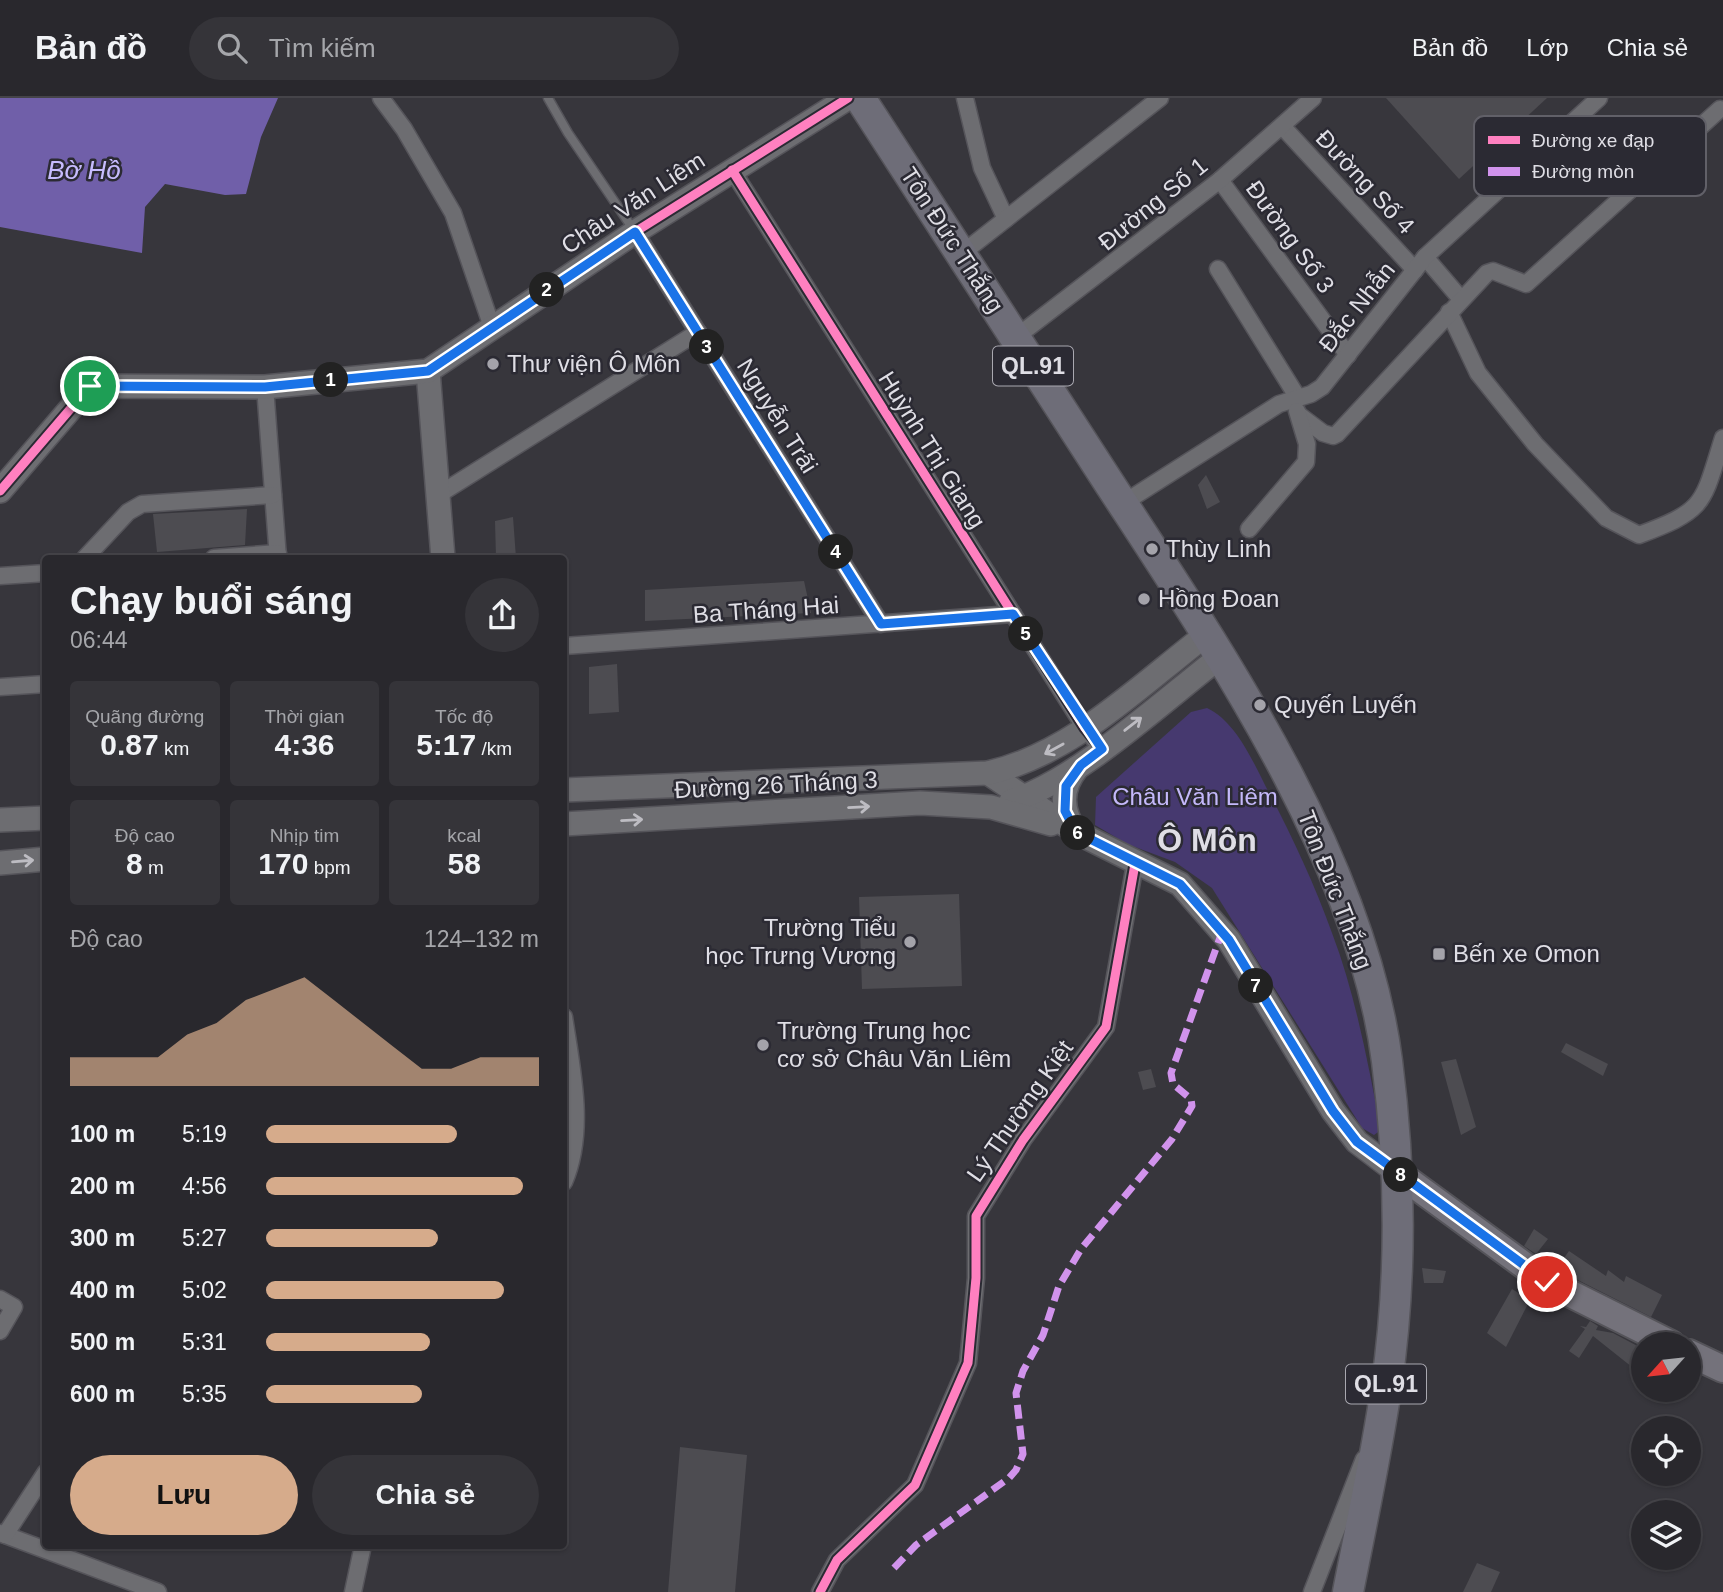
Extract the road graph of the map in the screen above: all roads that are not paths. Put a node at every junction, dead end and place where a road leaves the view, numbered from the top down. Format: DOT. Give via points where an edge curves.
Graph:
graph roads {
  1 [pos="381,98"];
  2 [pos="548,98"];
  3 [pos="848,98"];
  4 [pos="860,98"];
  5 [pos="965,98"];
  6 [pos="1160,98"];
  7 [pos="1314,98"];
  8 [pos="1599,98"];
  9 [pos="1720,109"];
  10 [pos="1579,116"];
  11 [pos="1706,122"];
  12 [pos="1282,126"];
  13 [pos="732,170"];
  14 [pos="1220,180"];
  15 [pos="1493,196"];
  16 [pos="1624,196"];
  17 [pos="1006,219"];
  18 [pos="635,232"];
  19 [pos="960,255"];
  20 [pos="1420,263"];
  21 [pos="1217,269"];
  22 [pos="1460,298"];
  23 [pos="1448,312"];
  24 [pos="492,327"];
  25 [pos="698,332"];
  26 [pos="1015,338"];
  27 [pos="1348,355"];
  28 [pos="428,371"];
  29 [pos="265,387"];
  30 [pos="1295,399"];
  31 [pos="1299,415"];
  32 [pos="1723,438"];
  33 [pos="0,491"];
  34 [pos="273,495"];
  35 [pos="438,495"];
  36 [pos="1122,503"];
  37 [pos="1249,529"];
  38 [pos="88,555"];
  39 [pos="278,555"];
  40 [pos="443,555"];
  41 [pos="42,573"];
  42 [pos="0,576"];
  43 [pos="1013,614"];
  44 [pos="881,624"];
  45 [pos="567,646"];
  46 [pos="1213,646"];
  47 [pos="42,684"];
  48 [pos="0,687"];
  49 [pos="1085,727"];
  50 [pos="1102,749"];
  51 [pos="1081,765"];
  52 [pos="988,773"];
  53 [pos="567,790"];
  54 [pos="1023,797"];
  55 [pos="991,807"];
  56 [pos="42,818"];
  57 [pos="0,820"];
  58 [pos="567,824"];
  59 [pos="1076,832"];
  60 [pos="42,859"];
  61 [pos="0,863"];
  62 [pos="1135,864"];
  63 [pos="567,1038"];
  64 [pos="1398,1173"];
  65 [pos="567,1176"];
  66 [pos="0,1299"];
  67 [pos="0,1331"];
  68 [pos="1647,1332"];
  69 [pos="1701,1359"];
  70 [pos="1723,1369"];
  71 [pos="1377,1435"];
  72 [pos="42,1478"];
  73 [pos="3,1534"];
  74 [pos="42,1549"];
  75 [pos="43,1549"];
  76 [pos="362,1549"];
  77 [pos="158,1592"];
  78 [pos="353,1592"];
  79 [pos="820,1592"];
  80 [pos="1312,1592"];
  81 [pos="1348,1592"];
  1 -- 24 [label="street" via="453,213"];
  2 -- 18 [label="lane"];
  3 -- 13 [label="street, Châu Văn Liêm"];
  4 -- 19 [label="highway, Tôn Đức Thắng / QL.91"];
  5 -- 17 [label="street" via="982,168"];
  6 -- 17 [label="street"];
  7 -- 12 [label="street, Đường Số 1"];
  8 -- 10 [label="street, Đắc Nhẫn"];
  9 -- 11 [label="street"];
  12 -- 14 [label="street, Đường Số 1"];
  12 -- 20 [label="street, Đường Số 4"];
  13 -- 18 [label="street, Châu Văn Liêm"];
  13 -- 43 [label="street, Huỳnh Thị Giang"];
  14 -- 26 [label="street, Đường Số 1"];
  14 -- 27 [label="street, Đường Số 3"];
  15 -- 20 [label="street, Đắc Nhẫn"];
  16 -- 22 [label="street" via="1527,284 1493,271"];
  17 -- 19 [label="street"];
  18 -- 24 [label="street, Châu Văn Liêm"];
  18 -- 25 [label="street, Nguyễn Trãi"];
  19 -- 26 [label="highway, Tôn Đức Thắng / QL.91"];
  20 -- 22 [label="street, Đường Số 4"];
  20 -- 27 [label="street, Đắc Nhẫn"];
  21 -- 30 [label="street"];
  22 -- 23 [label="street"];
  23 -- 31 [label="street" via="1337,434 1323,433"];
  23 -- 32 [label="street" via="1478,373 1527,435 1606,518 1639,535 1683,519 1705,497"];
  24 -- 28 [label="street, Châu Văn Liêm"];
  25 -- 35 [label="street"];
  25 -- 44 [label="street, Nguyễn Trãi"];
  26 -- 36 [label="highway, Tôn Đức Thắng / QL.91"];
  27 -- 30 [label="street, Đắc Nhẫn" via="1322,387"];
  28 -- 29 [label="street, Châu Văn Liêm"];
  28 -- 35 [label="street"];
  29 -- 33 [label="street, Châu Văn Liêm" via="90,386"];
  29 -- 34 [label="street"];
  30 -- 31 [label="street"];
  30 -- 36 [label="street, Đắc Nhẫn" via="1279,404"];
  31 -- 37 [label="street" via="1307,444 1306,462"];
  34 -- 38 [label="street" via="142,504 128,512"];
  34 -- 39 [label="street"];
  35 -- 40 [label="street"];
  36 -- 46 [label="highway, Tôn Đức Thắng / QL.91"];
  41 -- 42 [label="street"];
  43 -- 44 [label="street, Ba Tháng Hai"];
  43 -- 49 [label="street, Huỳnh Thị Giang"];
  44 -- 45 [label="street, Ba Tháng Hai"];
  46 -- 49 [label="street, Đường 26 Tháng 3"];
  50 -- 46 [label="street, one-way"];
  46 -- 64 [label="highway, Tôn Đức Thắng / QL.91" via="1313,824 1346,908 1368,975 1386,1056"];
  47 -- 48 [label="street"];
  49 -- 50 [label="street, Huỳnh Thị Giang"];
  49 -- 52 [label="street, Đường 26 Tháng 3, one-way" via="1039,757"];
  50 -- 51 [label="street"];
  51 -- 54 [label="street"];
  51 -- 59 [label="street" via="1066,786 1064,801"];
  52 -- 53 [label="street, Đường 26 Tháng 3"];
  52 -- 54 [label="street"];
  54 -- 55 [label="street"];
  54 -- 59 [label="street"];
  58 -- 55 [label="street, Đường 26 Tháng 3, one-way" via="920,803"];
  55 -- 59 [label="street"];
  56 -- 57 [label="street"];
  59 -- 62 [label="street"];
  61 -- 60 [label="street, one-way"];
  62 -- 64 [label="street" via="1180,884 1229,940 1333,1111 1357,1142"];
  62 -- 79 [label="street, Lý Thường Kiệt" via="1106,1027 1023,1140 976,1216 968,1363 915,1485 837,1560"];
  63 -- 65 [label="street" via="576,1099 572,1165"];
  64 -- 68 [label="main road" via="1547,1282"];
  64 -- 71 [label="highway, Tôn Đức Thắng / QL.91" via="1398,1264"];
  66 -- 67 [label="street" via="14,1307"];
  69 -- 70 [label="main road"];
  71 -- 80 [label="street"];
  71 -- 81 [label="highway, Tôn Đức Thắng / QL.91"];
  72 -- 73 [label="street"];
  73 -- 74 [label="street"];
  75 -- 77 [label="street"];
  76 -- 78 [label="street"];
}
